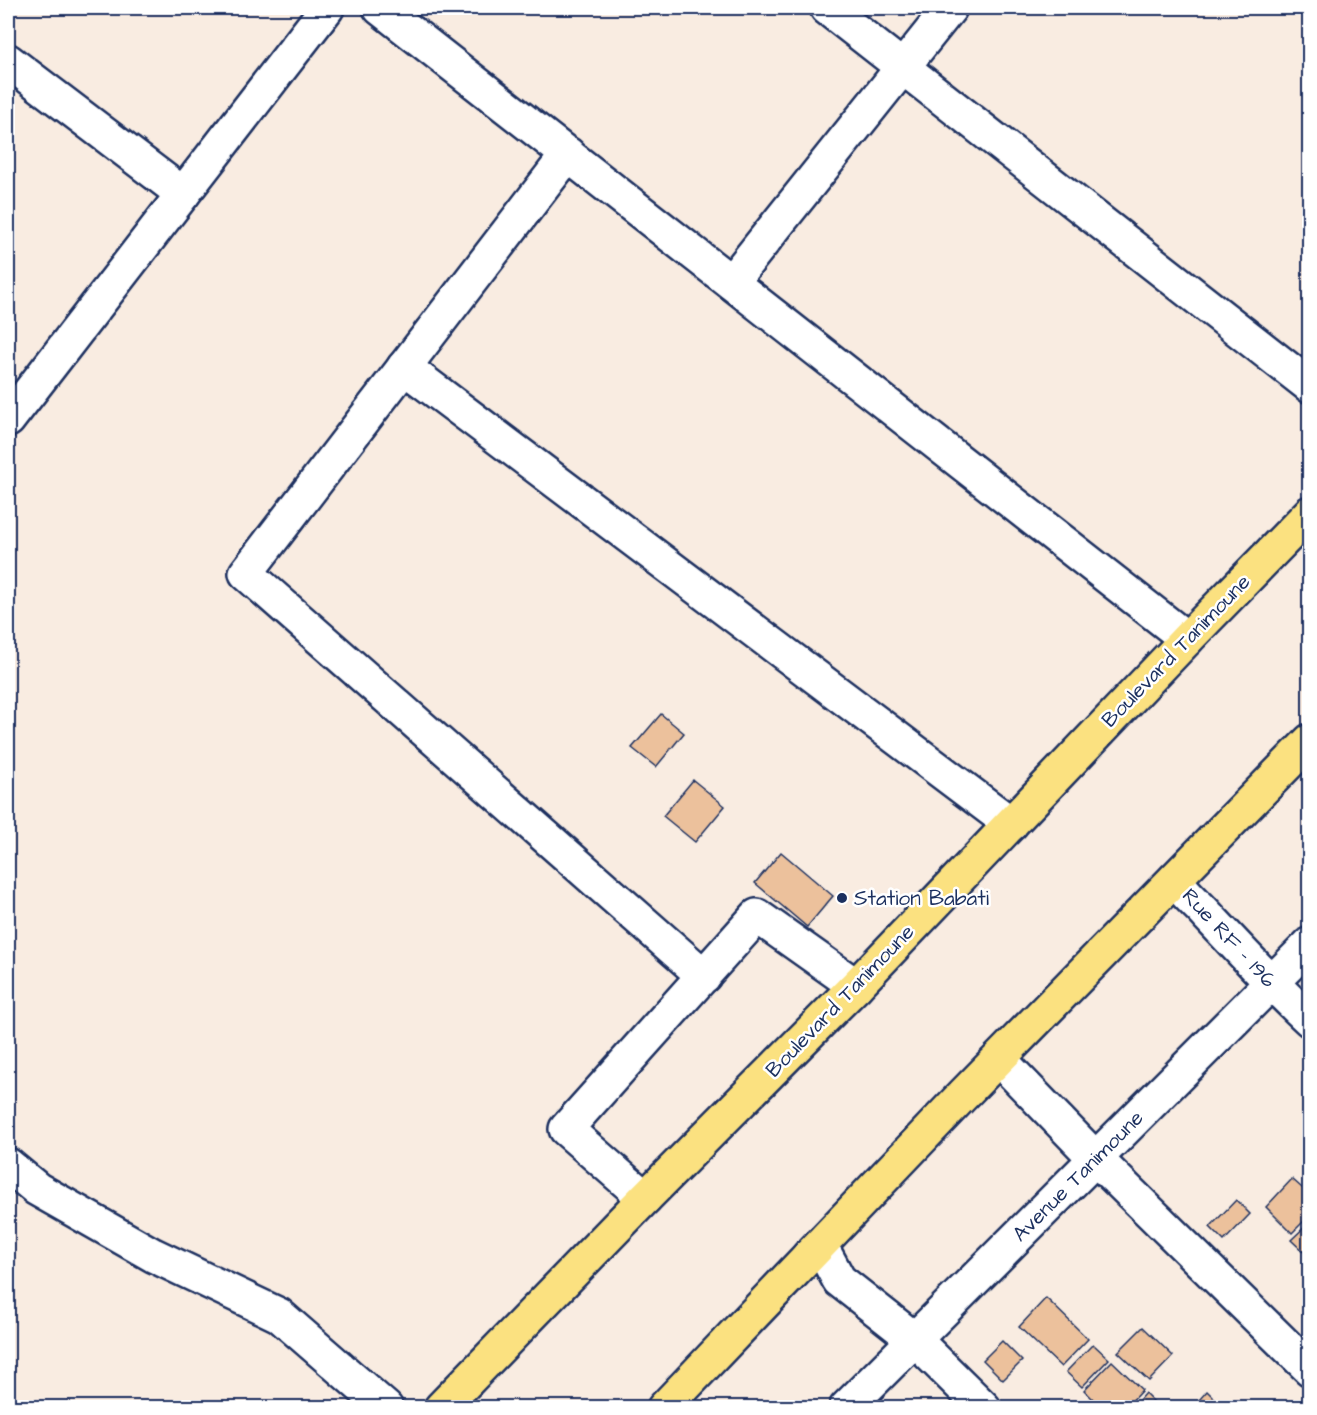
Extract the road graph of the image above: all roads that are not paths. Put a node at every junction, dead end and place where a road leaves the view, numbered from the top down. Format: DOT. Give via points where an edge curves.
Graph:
graph roads {
  1 [pos="327,8"];
  2 [pos="380,8"];
  3 [pos="826,8"];
  4 [pos="950,8"];
  5 [pos="8,61"];
  6 [pos="902,67"];
  7 [pos="568,154"];
  8 [pos="183,194"];
  9 [pos="731,282"];
  10 [pos="404,367"];
  11 [pos="1310,386"];
  12 [pos="10,411"];
  13 [pos="1310,513"];
  14 [pos="1187,639"];
  15 [pos="1310,741"];
  16 [pos="1011,824"];
  17 [pos="1175,879"];
  18 [pos="1310,944"];
  19 [pos="704,976"];
  20 [pos="1270,983"];
  21 [pos="856,986"];
  22 [pos="1310,1020"];
  23 [pos="999,1059"];
  24 [pos="1095,1158"];
  25 [pos="8,1165"];
  26 [pos="645,1198"];
  27 [pos="809,1256"];
  28 [pos="914,1339"];
  29 [pos="1310,1369"];
  30 [pos="386,1407"];
  31 [pos="441,1407"];
  32 [pos="664,1407"];
  33 [pos="846,1407"];
  34 [pos="984,1407"];
  1 -- 8 [label="street"];
  2 -- 7 [label="street"];
  3 -- 6 [label="street"];
  4 -- 6 [label="street"];
  5 -- 8 [label="street"];
  6 -- 9 [label="street"];
  6 -- 11 [label="street"];
  7 -- 9 [label="street"];
  7 -- 10 [label="street"];
  8 -- 12 [label="street"];
  9 -- 14 [label="street"];
  10 -- 16 [label="street"];
  10 -- 19 [label="street" via="246,573"];
  13 -- 14 [label="main road, Boulevard Tanimoune"];
  14 -- 16 [label="main road, Boulevard Tanimoune"];
  15 -- 17 [label="main road"];
  16 -- 21 [label="main road, Boulevard Tanimoune"];
  17 -- 20 [label="street, Rue RF - 196"];
  17 -- 23 [label="main road"];
  18 -- 20 [label="street, Avenue Tanimoune"];
  19 -- 21 [label="street" via="757,916"];
  19 -- 26 [label="street" via="566,1129"];
  20 -- 22 [label="street, Rue RF - 196"];
  20 -- 24 [label="street, Avenue Tanimoune"];
  21 -- 26 [label="main road, Boulevard Tanimoune"];
  23 -- 24 [label="street"];
  23 -- 27 [label="main road"];
  24 -- 28 [label="street, Avenue Tanimoune"];
  24 -- 29 [label="street"];
  25 -- 30 [label="street" via="37,1189 153,1254 279,1315"];
  26 -- 31 [label="main road, Boulevard Tanimoune"];
  27 -- 28 [label="street" via="825,1254 839,1280"];
  27 -- 32 [label="main road"];
  28 -- 33 [label="street, Avenue Tanimoune"];
  28 -- 34 [label="street"];
}
